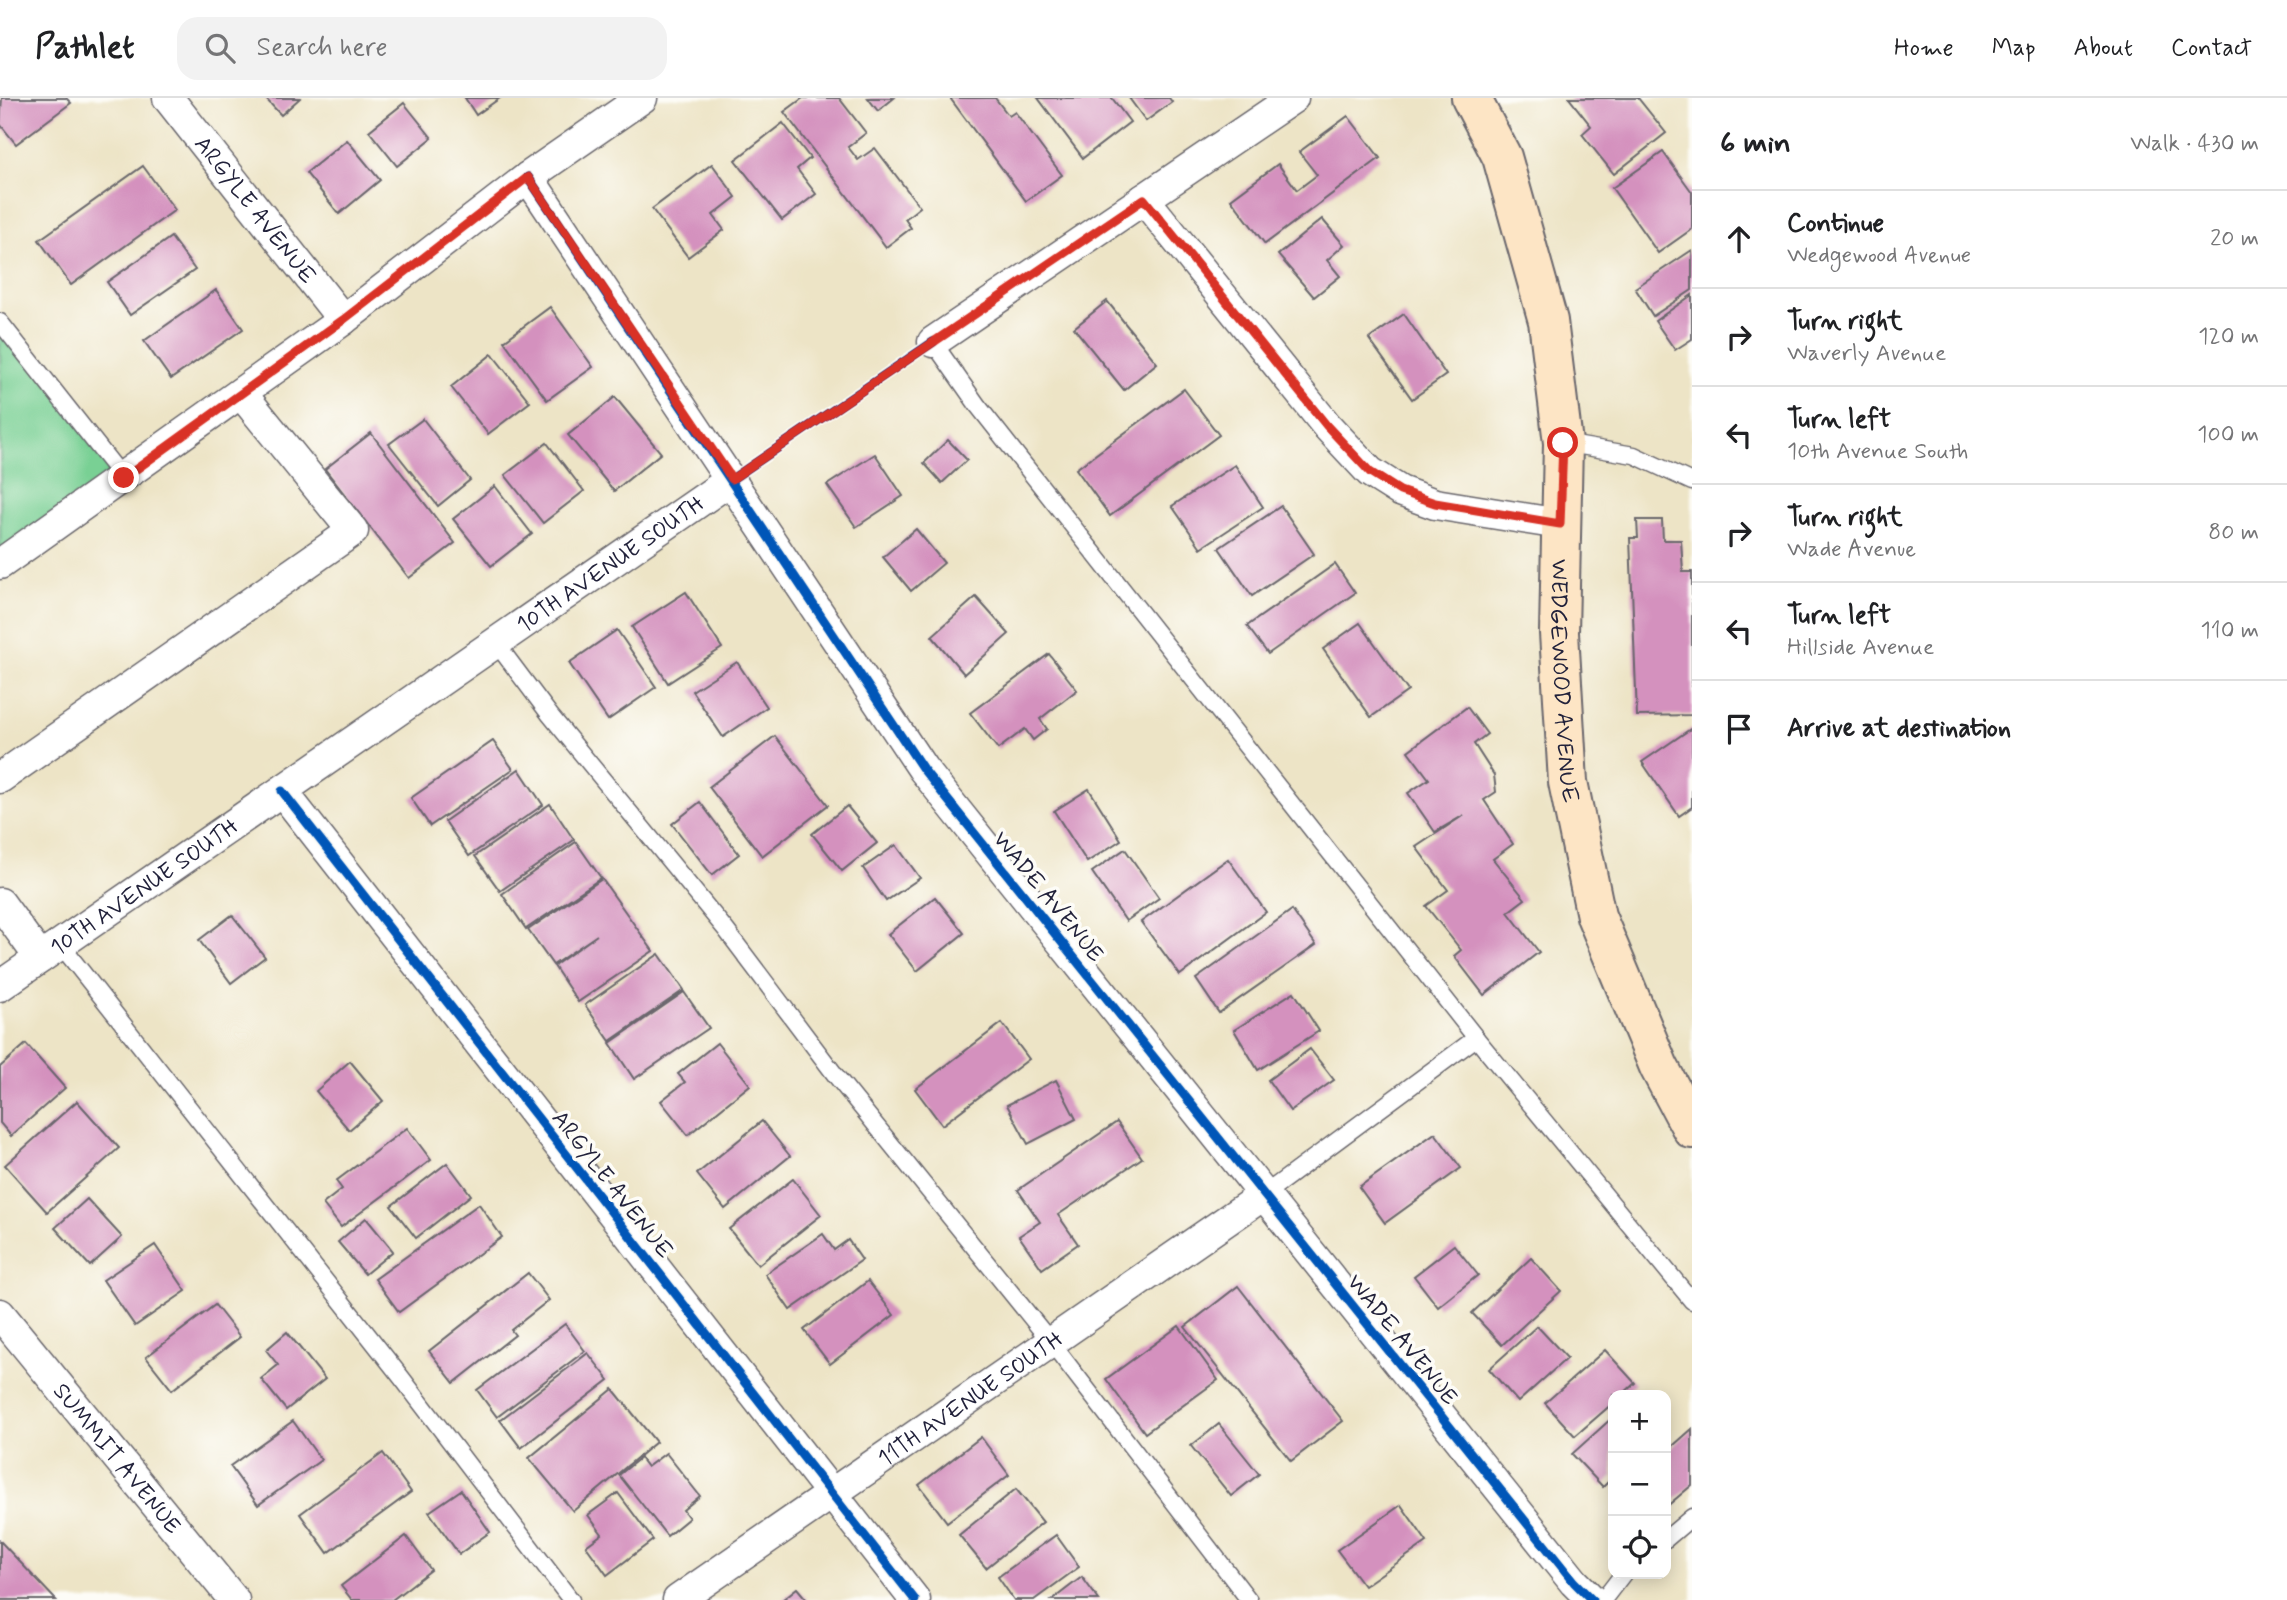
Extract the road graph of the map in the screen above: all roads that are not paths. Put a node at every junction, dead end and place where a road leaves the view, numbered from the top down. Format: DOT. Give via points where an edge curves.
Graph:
graph roads {
  1 [pos="168,98"];
  2 [pos="642,98"];
  3 [pos="1293,98"];
  4 [pos="1471,98"];
  5 [pos="528,177"];
  6 [pos="1144,199"];
  7 [pos="343,320"];
  8 [pos="0,321"];
  9 [pos="933,342"];
  10 [pos="241,393"];
  11 [pos="1563,443"];
  12 [pos="124,478"];
  13 [pos="732,479"];
  14 [pos="1692,482"];
  15 [pos="1560,524"];
  16 [pos="0,564"];
  17 [pos="496,643"];
  18 [pos="0,778"];
  19 [pos="282,791"];
  20 [pos="0,904"];
  21 [pos="50,951"];
  22 [pos="0,986"];
  23 [pos="1476,1038"];
  24 [pos="1690,1118"];
  25 [pos="1262,1196"];
  26 [pos="1692,1301"];
  27 [pos="0,1314"];
  28 [pos="1050,1341"];
  29 [pos="829,1493"];
  30 [pos="1692,1517"];
  31 [pos="1671,1535"];
  32 [pos="1619,1579"];
  33 [pos="234,1600"];
  34 [pos="571,1600"];
  35 [pos="678,1600"];
  36 [pos="915,1600"];
  37 [pos="1250,1600"];
  38 [pos="1592,1600"];
  39 [pos="1603,1600"];
  1 -- 7 [label="street, ARGYLE AVENUE"];
  2 -- 5 [label="street"];
  3 -- 6 [label="street"];
  4 -- 11 [label="main road, WEDGEWOOD AVENUE" via="1502,157 1548,321"];
  5 -- 7 [label="street"];
  5 -- 13 [label="street, WADE AVENUE"];
  6 -- 9 [label="street"];
  6 -- 15 [label="street" via="1318,415 1370,472 1400,491 1435,503"];
  7 -- 10 [label="street"];
  8 -- 12 [label="lane"];
  9 -- 23 [label="lane" via="978,406"];
  10 -- 12 [label="street"];
  10 -- 18 [label="street" via="353,531"];
  11 -- 14 [label="lane" via="1634,455"];
  11 -- 15 [label="main road, WEDGEWOOD AVENUE"];
  12 -- 16 [label="street"];
  13 -- 17 [label="street, 10TH AVENUE SOUTH"];
  13 -- 25 [label="street, WADE AVENUE" via="923,769"];
  15 -- 24 [label="main road, WEDGEWOOD AVENUE" via="1559,633 1571,796 1596,916 1659,1067"];
  17 -- 19 [label="street, 10TH AVENUE SOUTH"];
  17 -- 28 [label="lane"];
  19 -- 21 [label="street, 10TH AVENUE SOUTH"];
  19 -- 29 [label="street, ARGYLE AVENUE"];
  20 -- 21 [label="street"];
  21 -- 22 [label="street, 10TH AVENUE SOUTH"];
  21 -- 34 [label="lane" via="393,1366"];
  23 -- 25 [label="lane"];
  23 -- 26 [label="lane"];
  25 -- 28 [label="street, 11TH AVENUE SOUTH"];
  25 -- 38 [label="street, WADE AVENUE"];
  27 -- 33 [label="street, SUMMIT AVENUE"];
  28 -- 29 [label="street, 11TH AVENUE SOUTH"];
  28 -- 37 [label="lane"];
  29 -- 35 [label="street, 11TH AVENUE SOUTH"];
  29 -- 36 [label="street, ARGYLE AVENUE"];
  30 -- 31 [label="lane"];
  32 -- 39 [label="lane"];
}
